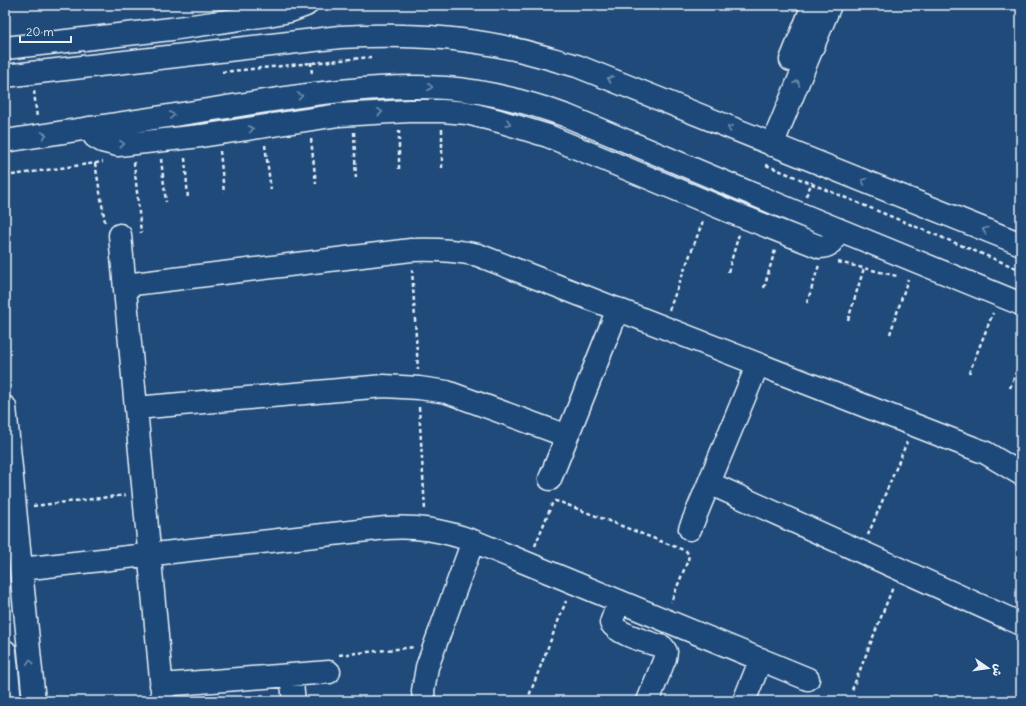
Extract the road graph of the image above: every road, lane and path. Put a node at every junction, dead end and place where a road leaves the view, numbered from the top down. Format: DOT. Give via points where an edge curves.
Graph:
graph roads {
  1 [pos="306,5"];
  2 [pos="813,5"];
  3 [pos="830,5"];
  4 [pos="308,40"];
  5 [pos="5,48"];
  6 [pos="31,72"];
  7 [pos="5,76"];
  8 [pos="315,93"];
  9 [pos="440,122"];
  10 [pos="401,123"];
  11 [pos="89,128"];
  12 [pos="354,128"];
  13 [pos="38,136"];
  14 [pos="303,139"];
  15 [pos="5,141"];
  16 [pos="765,142"];
  17 [pos="132,143"];
  18 [pos="265,143"];
  19 [pos="219,148"];
  20 [pos="184,152"];
  21 [pos="161,155"];
  22 [pos="110,161"];
  23 [pos="95,163"];
  24 [pos="820,164"];
  25 [pos="442,169"];
  26 [pos="399,172"];
  27 [pos="5,176"];
  28 [pos="356,180"];
  29 [pos="316,184"];
  30 [pos="271,190"];
  31 [pos="224,193"];
  32 [pos="188,199"];
  33 [pos="166,202"];
  34 [pos="798,213"];
  35 [pos="705,217"];
  36 [pos="838,229"];
  37 [pos="740,232"];
  38 [pos="134,235"];
  39 [pos="1021,244"];
  40 [pos="777,245"];
  41 [pos="411,250"];
  42 [pos="835,261"];
  43 [pos="819,264"];
  44 [pos="864,268"];
  45 [pos="728,272"];
  46 [pos="900,277"];
  47 [pos="914,281"];
  48 [pos="125,285"];
  49 [pos="764,288"];
  50 [pos="807,303"];
  51 [pos="1021,304"];
  52 [pos="618,309"];
  53 [pos="987,309"];
  54 [pos="848,320"];
  55 [pos="663,326"];
  56 [pos="890,334"];
  57 [pos="1021,360"];
  58 [pos="758,364"];
  59 [pos="969,373"];
  60 [pos="418,388"];
  61 [pos="1010,388"];
  62 [pos="136,408"];
  63 [pos="6,420"];
  64 [pos="914,425"];
  65 [pos="567,436"];
  66 [pos="1021,474"];
  67 [pos="550,479"];
  68 [pos="709,483"];
  69 [pos="144,493"];
  70 [pos="15,508"];
  71 [pos="426,528"];
  72 [pos="690,529"];
  73 [pos="473,541"];
  74 [pos="862,552"];
  75 [pos="150,555"];
  76 [pos="528,563"];
  77 [pos="21,569"];
  78 [pos="900,570"];
  79 [pos="573,582"];
  80 [pos="619,601"];
  81 [pos="664,620"];
  82 [pos="1021,624"];
  83 [pos="435,644"];
  84 [pos="5,651"];
  85 [pos="761,659"];
  86 [pos="329,672"];
  87 [pos="291,675"];
  88 [pos="808,679"];
  89 [pos="852,690"];
  90 [pos="162,693"];
  91 [pos="10,701"];
  92 [pos="34,701"];
  93 [pos="294,701"];
  94 [pos="424,701"];
  95 [pos="527,701"];
  96 [pos="648,701"];
  97 [pos="744,701"];
  1 -- 5 [label="street" via="268,15 172,29"];
  2 -- 16 [label="street"];
  16 -- 3 [label="street, one-way"];
  4 -- 6 [label="street"];
  4 -- 8 [label="path"];
  16 -- 4 [label="street, one-way" via="577,66 500,46 420,36 380,35"];
  6 -- 7 [label="street"];
  6 -- 13 [label="path"];
  11 -- 8 [label="street, one-way"];
  8 -- 34 [label="street, one-way" via="407,87 447,88 538,105"];
  9 -- 10 [label="street"];
  9 -- 25 [label="path"];
  9 -- 36 [label="street, one-way" via="467,113 528,129 820,247 830,245"];
  12 -- 10 [label="street, one-way"];
  10 -- 26 [label="path"];
  13 -- 11 [label="street, one-way"];
  11 -- 17 [label="street, one-way" via="95,137 102,141 118,145"];
  17 -- 12 [label="street, one-way" via="201,136 339,115"];
  12 -- 28 [label="path"];
  13 -- 15 [label="street"];
  14 -- 29 [label="path" via="311,138"];
  16 -- 24 [label="street"];
  17 -- 38 [label="path"];
  18 -- 30 [label="path"];
  19 -- 31 [label="path"];
  20 -- 32 [label="path"];
  21 -- 33 [label="path"];
  22 -- 23 [label="path"];
  23 -- 27 [label="path"];
  23 -- 38 [label="path" via="106,227 115,234"];
  24 -- 34 [label="path"];
  39 -- 24 [label="street, one-way"];
  34 -- 36 [label="street"];
  35 -- 55 [label="path"];
  36 -- 51 [label="street"];
  37 -- 45 [label="path"];
  38 -- 48 [label="street"];
  40 -- 49 [label="path"];
  41 -- 48 [label="street"];
  41 -- 52 [label="street" via="449,250 478,255"];
  41 -- 60 [label="path"];
  42 -- 44 [label="path"];
  43 -- 50 [label="path"];
  44 -- 46 [label="path"];
  44 -- 54 [label="path"];
  47 -- 56 [label="path" via="908,279"];
  48 -- 62 [label="street"];
  52 -- 55 [label="street"];
  52 -- 65 [label="street"];
  53 -- 59 [label="path" via="994,311"];
  55 -- 58 [label="street"];
  57 -- 61 [label="path"];
  58 -- 64 [label="street"];
  58 -- 68 [label="street"];
  60 -- 62 [label="street" via="384,386"];
  60 -- 65 [label="street" via="447,392"];
  60 -- 71 [label="path"];
  62 -- 69 [label="street"];
  63 -- 70 [label="street"];
  64 -- 66 [label="street" via="986,453"];
  64 -- 74 [label="path"];
  65 -- 67 [label="street"];
  68 -- 72 [label="street"];
  68 -- 74 [label="street"];
  69 -- 70 [label="path"];
  69 -- 75 [label="street"];
  70 -- 77 [label="street"];
  71 -- 73 [label="street"];
  71 -- 75 [label="street" via="386,528"];
  73 -- 76 [label="street"];
  73 -- 83 [label="street"];
  74 -- 78 [label="street"];
  75 -- 77 [label="street"];
  75 -- 90 [label="street"];
  76 -- 79 [label="street"];
  76 -- 81 [label="path" via="555,501 686,551 689,555 688,560"];
  92 -- 77 [label="street, one-way"];
  78 -- 82 [label="street"];
  78 -- 89 [label="path"];
  79 -- 80 [label="street"];
  79 -- 95 [label="path"];
  80 -- 81 [label="street"];
  80 -- 96 [label="street" via="611,623 613,626 620,632 663,647 666,652"];
  81 -- 85 [label="street"];
  83 -- 86 [label="path" via="340,655 331,661"];
  83 -- 94 [label="street" via="427,667"];
  84 -- 91 [label="street"];
  85 -- 88 [label="street"];
  85 -- 97 [label="street"];
  86 -- 87 [label="street"];
  87 -- 90 [label="street"];
  87 -- 93 [label="street"];
}
